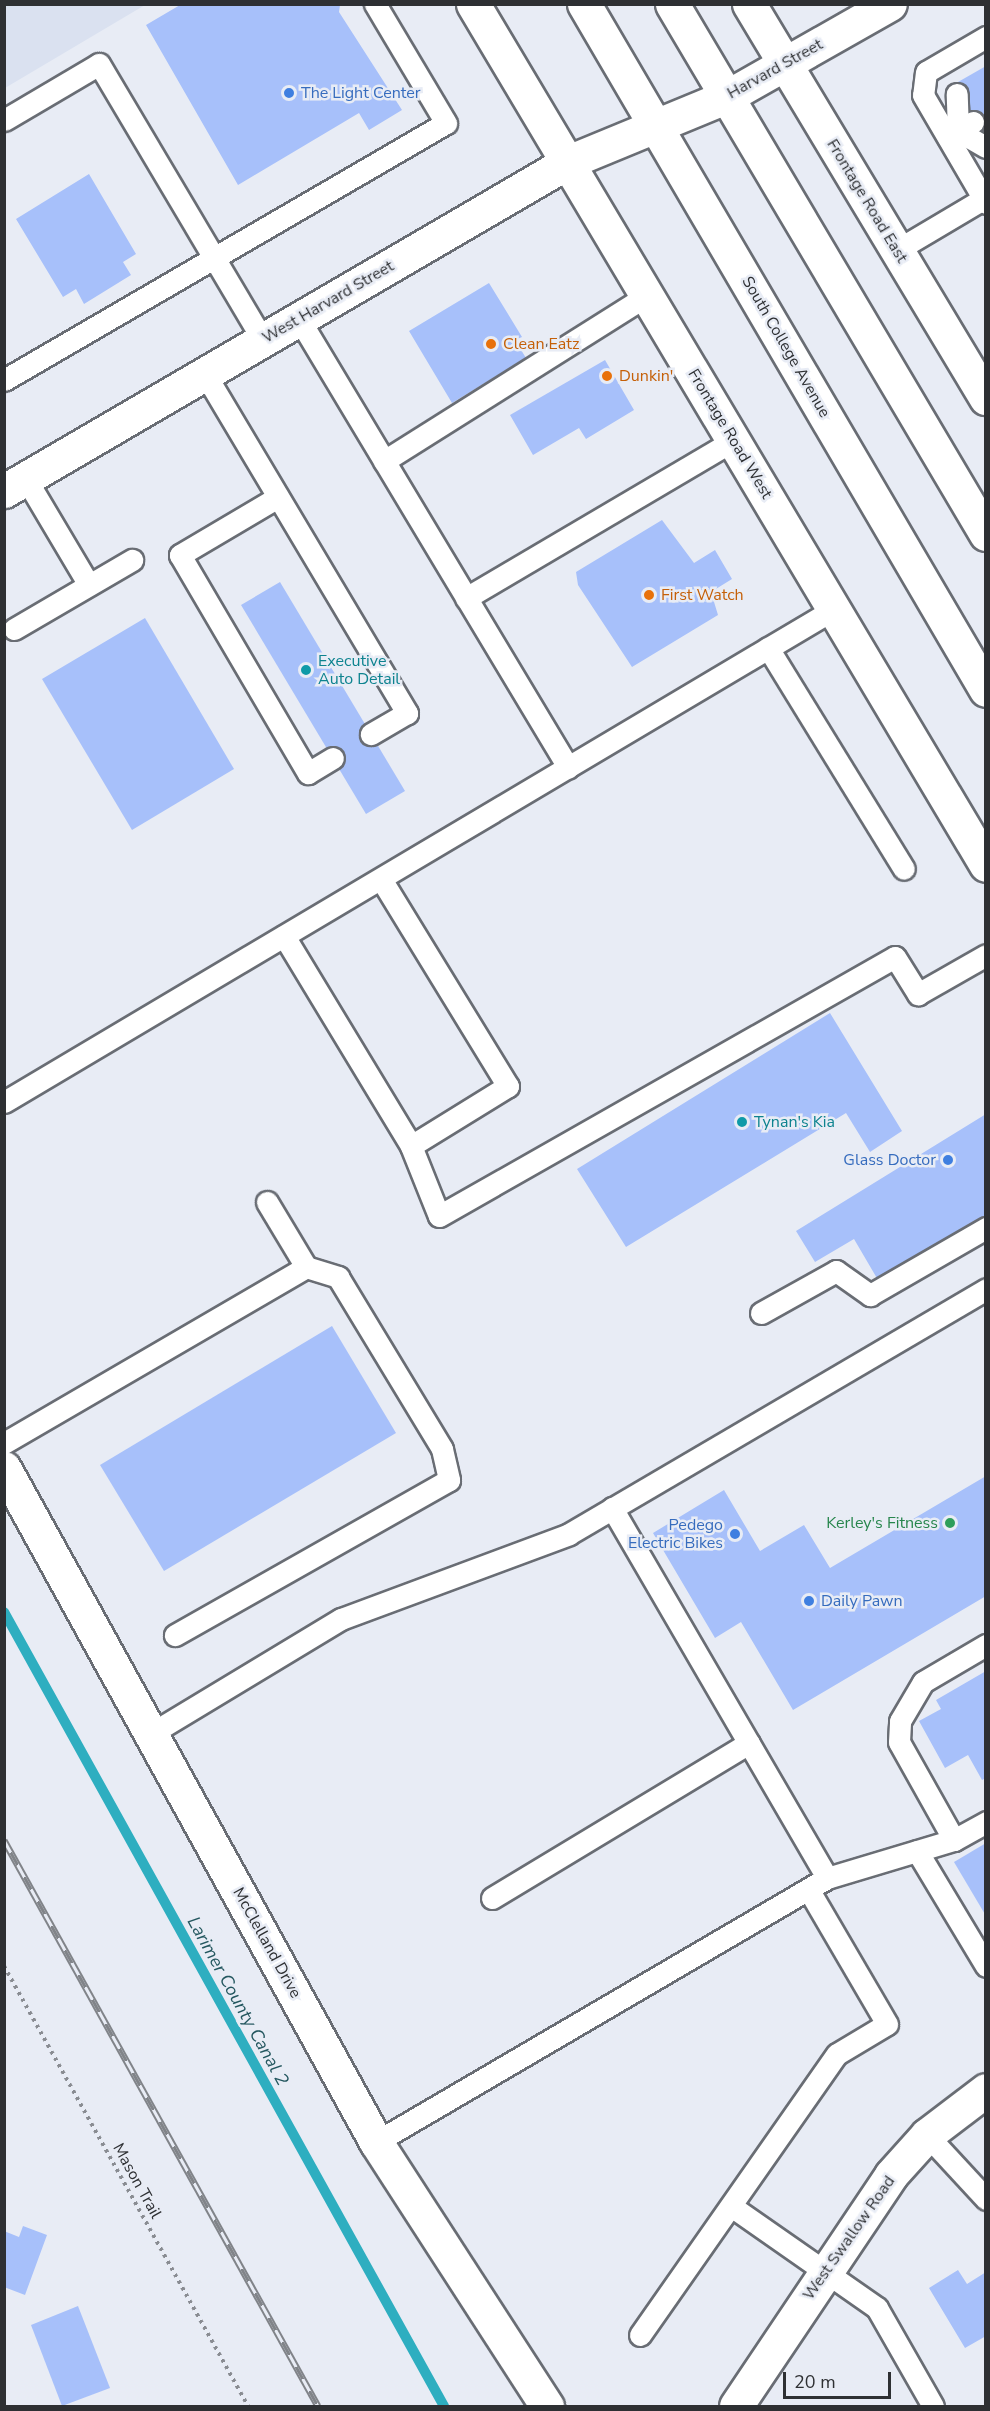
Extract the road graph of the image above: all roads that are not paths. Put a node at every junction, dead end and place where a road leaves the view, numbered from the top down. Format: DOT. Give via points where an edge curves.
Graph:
graph roads {
  1 [pos="375,4"];
  2 [pos="474,4"];
  3 [pos="584,4"];
  4 [pos="672,4"];
  5 [pos="749,4"];
  6 [pos="890,4"];
  7 [pos="986,37"];
  8 [pos="785,65"];
  9 [pos="957,94"];
  10 [pos="728,96"];
  11 [pos="4,120"];
  12 [pos="657,124"];
  13 [pos="959,130"];
  14 [pos="986,147"];
  15 [pos="568,162"];
  16 [pos="984,201"];
  17 [pos="897,250"];
  18 [pos="215,257"];
  19 [pos="648,295"];
  20 [pos="299,319"];
  21 [pos="263,340"];
  22 [pos="205,374"];
  23 [pos="4,380"];
  24 [pos="986,398"];
  25 [pos="734,440"];
  26 [pos="384,461"];
  27 [pos="15,485"];
  28 [pos="278,497"];
  29 [pos="986,534"];
  30 [pos="132,560"];
  31 [pos="89,585"];
  32 [pos="466,598"];
  33 [pos="834,609"];
  34 [pos="14,629"];
  35 [pos="768,648"];
  36 [pos="986,690"];
  37 [pos="371,734"];
  38 [pos="333,758"];
  39 [pos="568,767"];
  40 [pos="986,865"];
  41 [pos="904,869"];
  42 [pos="381,879"];
  43 [pos="284,936"];
  44 [pos="986,955"];
  45 [pos="4,1102"];
  46 [pos="411,1146"];
  47 [pos="267,1202"];
  48 [pos="986,1228"];
  49 [pos="306,1267"];
  50 [pos="986,1289"];
  51 [pos="761,1312"];
  52 [pos="4,1443"];
  53 [pos="4,1468"];
  54 [pos="612,1509"];
  55 [pos="176,1635"];
  56 [pos="986,1645"];
  57 [pos="152,1733"];
  58 [pos="749,1743"];
  59 [pos="986,1822"];
  60 [pos="954,1840"];
  61 [pos="917,1851"];
  62 [pos="827,1878"];
  63 [pos="808,1889"];
  64 [pos="492,1898"];
  65 [pos="986,1966"];
  66 [pos="986,2091"];
  67 [pos="927,2135"];
  68 [pos="376,2142"];
  69 [pos="986,2199"];
  70 [pos="731,2206"];
  71 [pos="824,2271"];
  72 [pos="640,2336"];
  73 [pos="547,2406"];
  74 [pos="736,2406"];
  75 [pos="933,2406"];
  1 -- 18 [label="lane" via="446,123"];
  2 -- 15 [label="main road, Frontage Road West"];
  3 -- 12 [label="main road, South College Avenue"];
  4 -- 10 [label="main road"];
  5 -- 8 [label="main road, Frontage Road East"];
  6 -- 8 [label="main road, Harvard Street"];
  7 -- 13 [label="lane" via="926,72 923,95"];
  8 -- 10 [label="main road, Harvard Street"];
  8 -- 17 [label="main road, Frontage Road East"];
  9 -- 13 [label="lane"];
  10 -- 12 [label="main road, Harvard Street"];
  10 -- 29 [label="main road"];
  11 -- 18 [label="lane" via="99,64"];
  12 -- 15 [label="main road, West Harvard Street"];
  12 -- 36 [label="main road, South College Avenue"];
  13 -- 14 [label="lane"];
  13 -- 16 [label="lane"];
  15 -- 19 [label="main road, Frontage Road West"];
  15 -- 20 [label="main road, West Harvard Street"];
  16 -- 17 [label="lane"];
  17 -- 24 [label="main road, Frontage Road East"];
  18 -- 21 [label="lane"];
  18 -- 23 [label="lane"];
  19 -- 25 [label="main road, Frontage Road West"];
  19 -- 26 [label="lane"];
  20 -- 21 [label="main road, West Harvard Street"];
  20 -- 26 [label="lane"];
  21 -- 22 [label="main road, West Harvard Street"];
  22 -- 27 [label="main road, West Harvard Street"];
  22 -- 28 [label="lane"];
  25 -- 32 [label="lane"];
  25 -- 33 [label="main road, Frontage Road West"];
  26 -- 32 [label="lane"];
  27 -- 31 [label="lane"];
  28 -- 37 [label="lane" via="407,713"];
  28 -- 38 [label="lane" via="180,555 308,772"];
  30 -- 31 [label="lane"];
  31 -- 34 [label="lane"];
  32 -- 39 [label="lane"];
  33 -- 35 [label="lane"];
  33 -- 40 [label="main road, Frontage Road West"];
  35 -- 39 [label="lane"];
  35 -- 41 [label="lane"];
  39 -- 42 [label="lane"];
  42 -- 43 [label="lane"];
  42 -- 46 [label="lane" via="508,1086"];
  43 -- 45 [label="lane"];
  43 -- 46 [label="lane"];
  44 -- 46 [label="lane" via="918,994 895,957 439,1216"];
  47 -- 49 [label="lane"];
  48 -- 51 [label="lane" via="870,1295 836,1271"];
  49 -- 52 [label="lane"];
  49 -- 55 [label="lane" via="338,1276 442,1449 449,1480"];
  50 -- 54 [label="lane"];
  53 -- 57 [label="main road, McClelland Drive"];
  54 -- 57 [label="lane" via="568,1534 341,1619"];
  54 -- 58 [label="lane"];
  56 -- 60 [label="lane" via="923,1682 900,1720 898,1742"];
  57 -- 68 [label="main road, McClelland Drive"];
  58 -- 62 [label="lane"];
  58 -- 64 [label="lane"];
  59 -- 60 [label="lane"];
  60 -- 61 [label="lane"];
  61 -- 62 [label="lane"];
  61 -- 65 [label="lane"];
  62 -- 63 [label="lane"];
  63 -- 68 [label="lane"];
  63 -- 70 [label="lane" via="887,2024 837,2054"];
  66 -- 67 [label="main road, West Swallow Road"];
  67 -- 69 [label="lane"];
  67 -- 71 [label="main road, West Swallow Road" via="891,2175"];
  68 -- 73 [label="main road, McClelland Drive"];
  70 -- 71 [label="lane"];
  70 -- 72 [label="lane"];
  71 -- 74 [label="main road, West Swallow Road"];
  71 -- 75 [label="lane" via="877,2308"];
}
